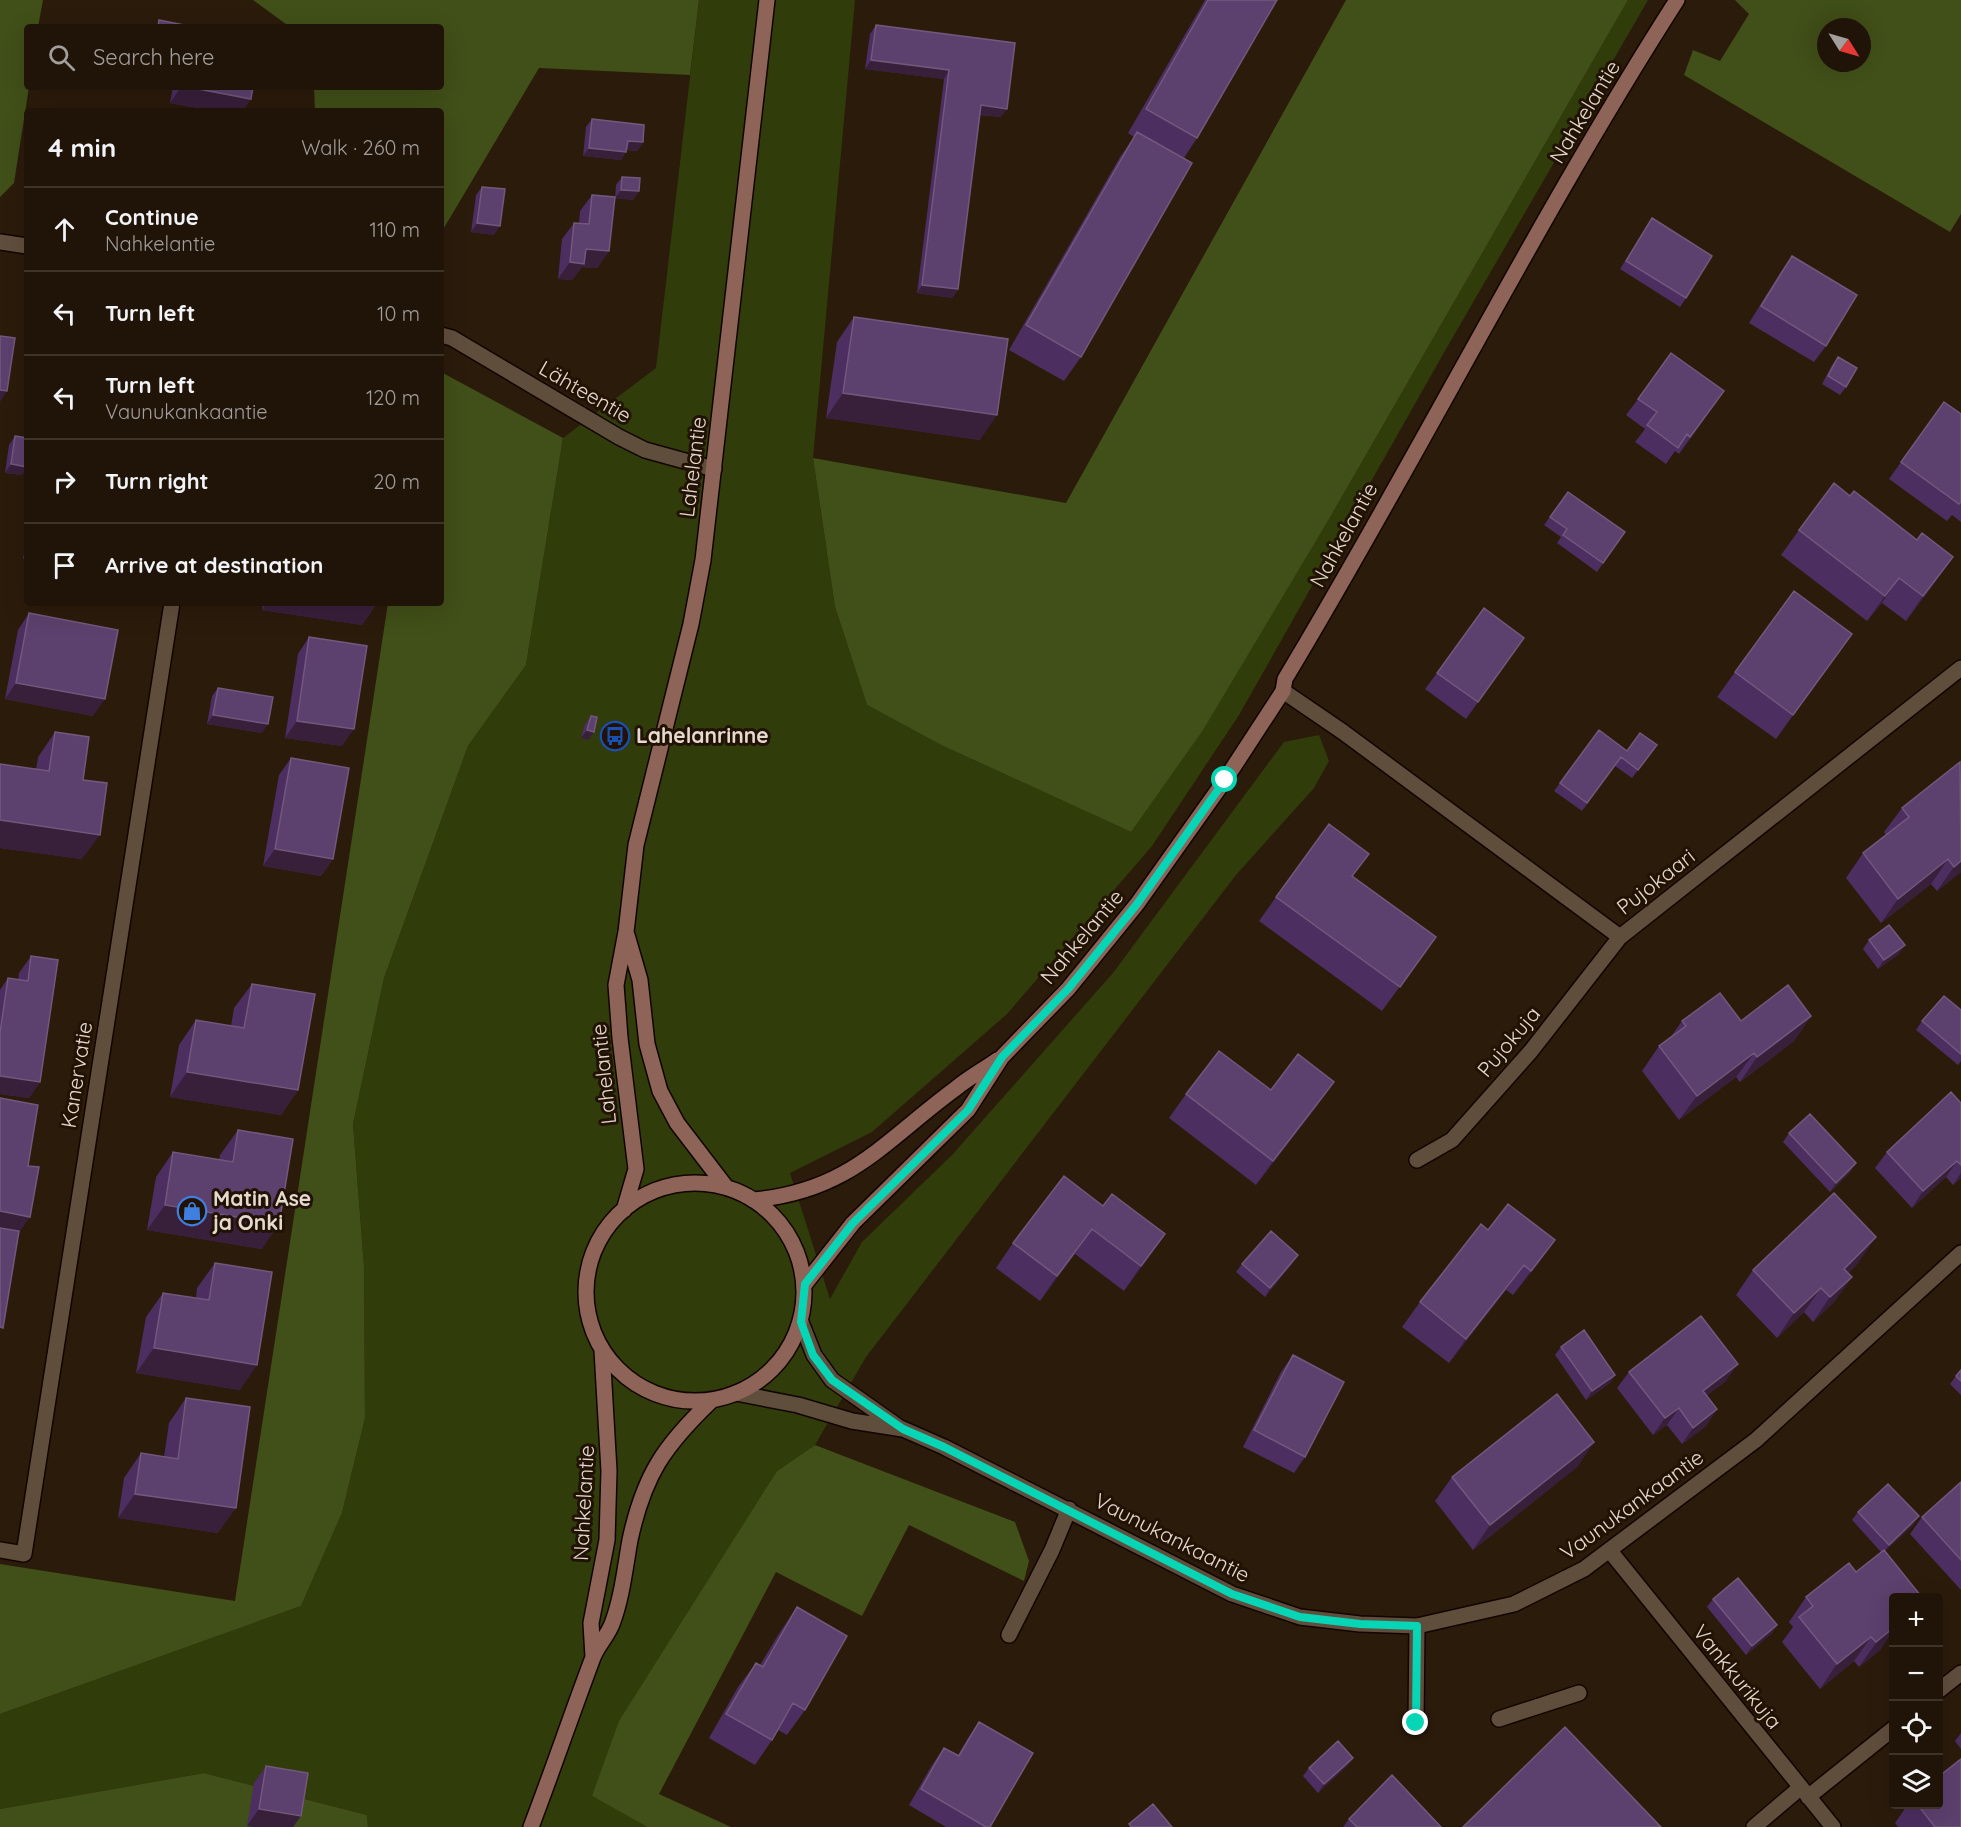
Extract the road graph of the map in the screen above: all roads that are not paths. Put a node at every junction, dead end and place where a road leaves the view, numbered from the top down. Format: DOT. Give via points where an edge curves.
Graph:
graph roads {
  1 [pos="767,0"];
  2 [pos="1677,0"];
  3 [pos="0,242"];
  4 [pos="24,246"];
  5 [pos="444,336"];
  6 [pos="714,469"];
  7 [pos="172,606"];
  8 [pos="1961,668"];
  9 [pos="1282,691"];
  10 [pos="626,932"];
  11 [pos="1620,937"];
  12 [pos="1002,1057"];
  13 [pos="1418,1160"];
  14 [pos="726,1187"];
  15 [pos="753,1200"];
  16 [pos="624,1210"];
  17 [pos="1961,1253"];
  18 [pos="805,1284"];
  19 [pos="801,1322"];
  20 [pos="602,1350"];
  21 [pos="736,1393"];
  22 [pos="711,1401"];
  23 [pos="903,1429"];
  24 [pos="1069,1509"];
  25 [pos="0,1550"];
  26 [pos="1610,1551"];
  27 [pos="1417,1626"];
  28 [pos="1009,1635"];
  29 [pos="593,1657"];
  30 [pos="1961,1673"];
  31 [pos="1943,1687"];
  32 [pos="1579,1693"];
  33 [pos="1499,1719"];
  34 [pos="1416,1723"];
  35 [pos="1889,1731"];
  36 [pos="1804,1793"];
  37 [pos="531,1827"];
  38 [pos="1754,1827"];
  39 [pos="1833,1827"];
  1 -- 6 [label="main road, Lahelantie"];
  2 -- 9 [label="main road, Nahkelantie" via="1500,297 1285,679"];
  3 -- 4 [label="street"];
  5 -- 6 [label="street, Lähteentie" via="636,446"];
  6 -- 10 [label="main road, Lahelantie" via="691,624 636,845"];
  7 -- 25 [label="street, Kanervatie" via="24,1554"];
  8 -- 11 [label="street, Pujokaari"];
  9 -- 11 [label="street, Pujokaari"];
  9 -- 12 [label="main road, Nahkelantie" via="1137,904 1068,989"];
  10 -- 14 [label="main road, Lahelantie" via="640,980 647,1044 660,1091 677,1123"];
  10 -- 16 [label="main road, Lahelantie" via="616,985 636,1169"];
  11 -- 13 [label="street, Pujokuja" via="1531,1051 1452,1140"];
  12 -- 15 [label="main road, Nahkelantie" via="955,1089 867,1160 835,1179 781,1198"];
  12 -- 18 [label="main road, Nahkelantie" via="968,1110 853,1223"];
  14 -- 15 [label="main road"];
  14 -- 16 [label="main road" via="704,1183 661,1188"];
  15 -- 18 [label="main road" via="784,1229 800,1259"];
  16 -- 20 [label="main road" via="602,1235 589,1266 586,1299"];
  17 -- 26 [label="street, Vaunukankaantie" via="1756,1440"];
  18 -- 19 [label="main road"];
  19 -- 21 [label="main road" via="783,1357 754,1384"];
  19 -- 23 [label="street, Vaunukankaantie" via="813,1355 832,1380"];
  20 -- 22 [label="main road" via="623,1374 658,1395"];
  20 -- 29 [label="main road, Nahkelantie" via="609,1471 607,1540 591,1623"];
  21 -- 22 [label="main road"];
  21 -- 23 [label="street, Vaunukankaantie"];
  22 -- 29 [label="main road, Nahkelantie" via="680,1431 649,1479 611,1626"];
  23 -- 24 [label="street, Vaunukankaantie"];
  24 -- 27 [label="street, Vaunukankaantie" via="1232,1594 1300,1617"];
  24 -- 28 [label="street"];
  26 -- 27 [label="street, Vaunukankaantie" via="1584,1569 1514,1604"];
  26 -- 36 [label="street, Vankkurikuja"];
  27 -- 34 [label="street"];
  29 -- 37 [label="main road, Nahkelantie"];
  30 -- 31 [label="street"];
  32 -- 33 [label="street"];
  35 -- 36 [label="street"];
  36 -- 38 [label="street"];
  36 -- 39 [label="street, Vankkurikuja"];
}
